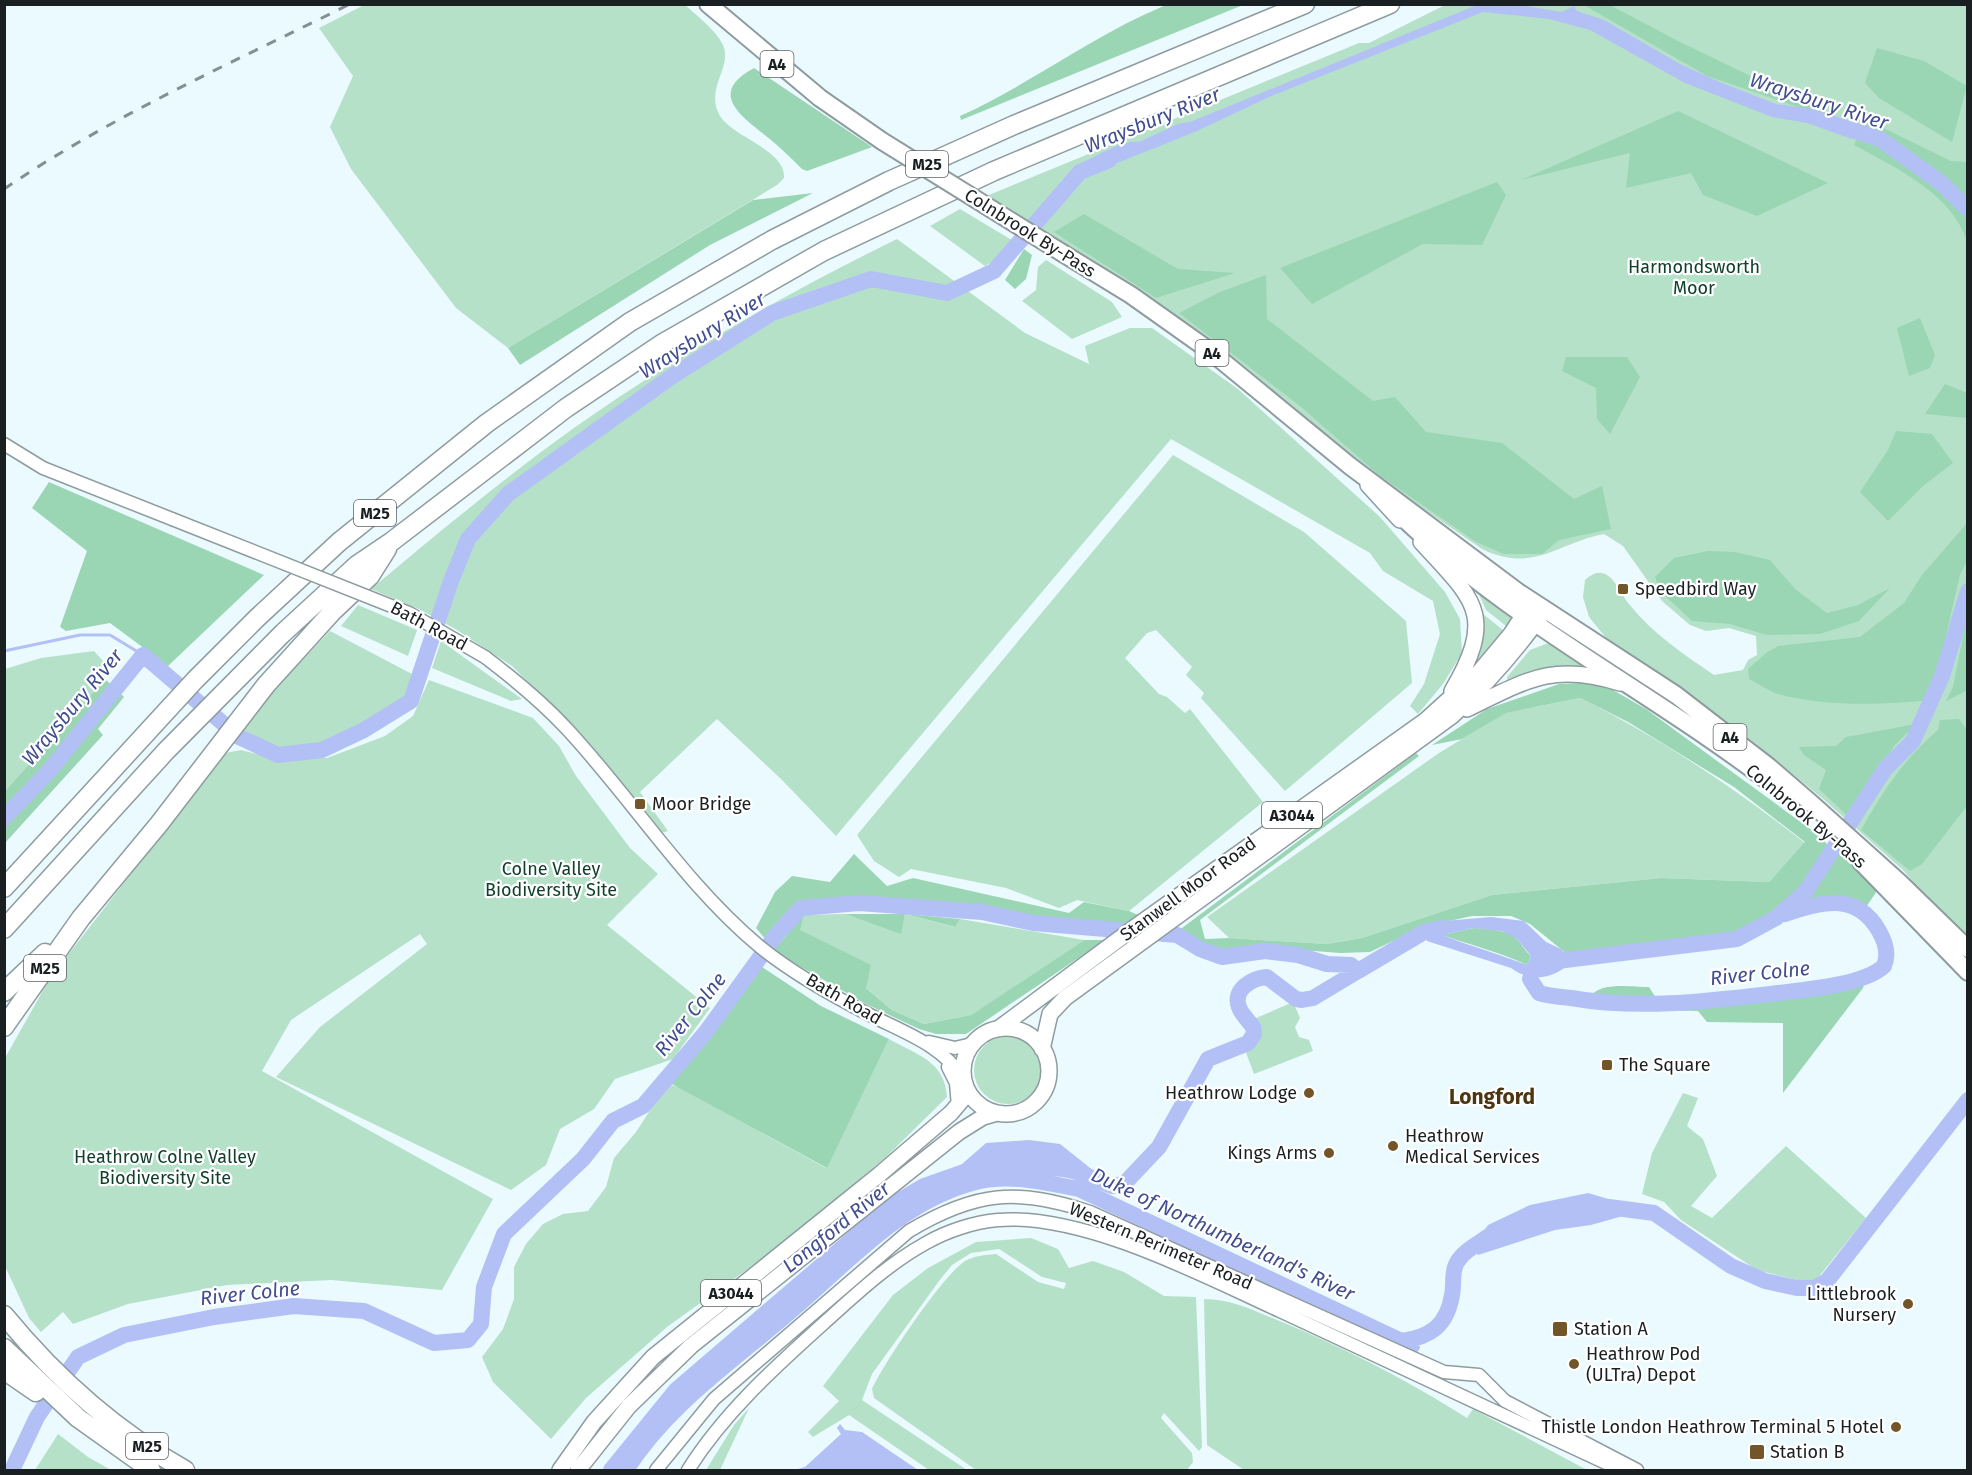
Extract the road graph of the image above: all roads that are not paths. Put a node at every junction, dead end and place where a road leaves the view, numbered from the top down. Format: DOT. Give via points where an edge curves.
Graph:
graph roads {
  1 [pos="708,4"];
  2 [pos="1305,4"];
  3 [pos="1390,4"];
  4 [pos="4,444"];
  5 [pos="1350,466"];
  6 [pos="391,542"];
  7 [pos="1535,612"];
  8 [pos="1635,688"];
  9 [pos="1448,710"];
  10 [pos="1806,806"];
  11 [pos="1858,852"];
  12 [pos="4,888"];
  13 [pos="81,918"];
  14 [pos="4,929"];
  15 [pos="1968,949"];
  16 [pos="1968,972"];
  17 [pos="4,992"];
  18 [pos="4,1027"];
  19 [pos="998,1029"];
  20 [pos="919,1039"];
  21 [pos="972,1044"];
  22 [pos="935,1049"];
  23 [pos="1042,1049"];
  24 [pos="963,1078"];
  25 [pos="968,1093"];
  26 [pos="958,1106"];
  27 [pos="997,1113"];
  28 [pos="4,1315"];
  29 [pos="4,1348"];
  30 [pos="12,1370"];
  31 [pos="1558,1442"];
  32 [pos="1619,1466"];
  33 [pos="151,1470"];
  34 [pos="185,1470"];
  35 [pos="560,1470"];
  36 [pos="578,1470"];
  37 [pos="656,1470"];
  38 [pos="688,1470"];
  39 [pos="1604,1470"];
  40 [pos="1629,1470"];
  41 [pos="1637,1470"];
  1 -- 5 [label="highway, Colnbrook By-Pass / A4, bridge" via="820,98 882,141 1131,295 1210,351"];
  2 -- 12 [label="highway, M25" via="889,181 772,240 630,322 487,423 322,558 173,702"];
  3 -- 6 [label="highway, M25" via="994,171 815,256 663,343 566,408"];
  4 -- 20 [label="street, Bath Road, bridge" via="43,468 409,613 485,657 567,729 690,880 758,945 831,993"];
  5 -- 7 [label="highway, A4"];
  5 -- 9 [label="main road" via="1462,588 1472,604 1477,625 1473,649"];
  6 -- 13 [label="highway, M25" via="370,576 298,648"];
  6 -- 14 [label="highway, M25" via="357,565 283,633 194,723"];
  7 -- 8 [label="highway, Colnbrook By-Pass / A4"];
  7 -- 9 [label="main road, Stanwell Moor Road / A3044" via="1523,643 1492,679"];
  7 -- 10 [label="highway, Colnbrook By-Pass / A4" via="1676,695"];
  8 -- 9 [label="main road" via="1584,673 1549,675"];
  8 -- 10 [label="highway, Colnbrook By-Pass / A4"];
  9 -- 19 [label="main road, Stanwell Moor Road / A3044" via="1426,720"];
  9 -- 23 [label="main road, Stanwell Moor Road / A3044" via="1065,998 1050,1014"];
  10 -- 11 [label="highway, Colnbrook By-Pass / A4"];
  11 -- 15 [label="highway, Colnbrook By-Pass / A4"];
  11 -- 16 [label="highway, Colnbrook By-Pass / A4"];
  13 -- 17 [label="highway, M25"];
  13 -- 18 [label="highway, M25"];
  19 -- 21 [label="main road"];
  19 -- 23 [label="main road" via="1020,1029"];
  20 -- 21 [label="street, Bath Road" via="955,1048"];
  20 -- 22 [label="street, Bath Road"];
  21 -- 24 [label="main road" via="963,1064"];
  22 -- 24 [label="street, Bath Road" via="955,1065"];
  22 -- 26 [label="street" via="956,1083"];
  23 -- 27 [label="main road" via="1050,1072 1041,1096 1021,1111"];
  24 -- 25 [label="main road"];
  25 -- 26 [label="main road, A3044"];
  25 -- 27 [label="main road" via="979,1105"];
  26 -- 35 [label="main road, A3044" via="653,1357 594,1422"];
  27 -- 36 [label="main road, A3044" via="959,1132 690,1346 629,1406"];
  28 -- 34 [label="highway, M25" via="68,1384 110,1420"];
  29 -- 30 [label="highway, M25"];
  30 -- 33 [label="highway, M25"];
  31 -- 32 [label="street, Western Perimeter Road"];
  31 -- 38 [label="street, Western Perimeter Road" via="1298,1319 1119,1242 1055,1223 998,1220 962,1228 902,1257 757,1385 720,1425"];
  31 -- 39 [label="street, Western Perimeter Road"];
  32 -- 37 [label="street, Western Perimeter Road" via="1505,1401 1479,1375 1444,1372 1090,1212 1044,1198 1012,1196 946,1210 909,1231 714,1399"];
  32 -- 40 [label="street, Western Perimeter Road"];
  32 -- 41 [label="street, Western Perimeter Road"];
}
